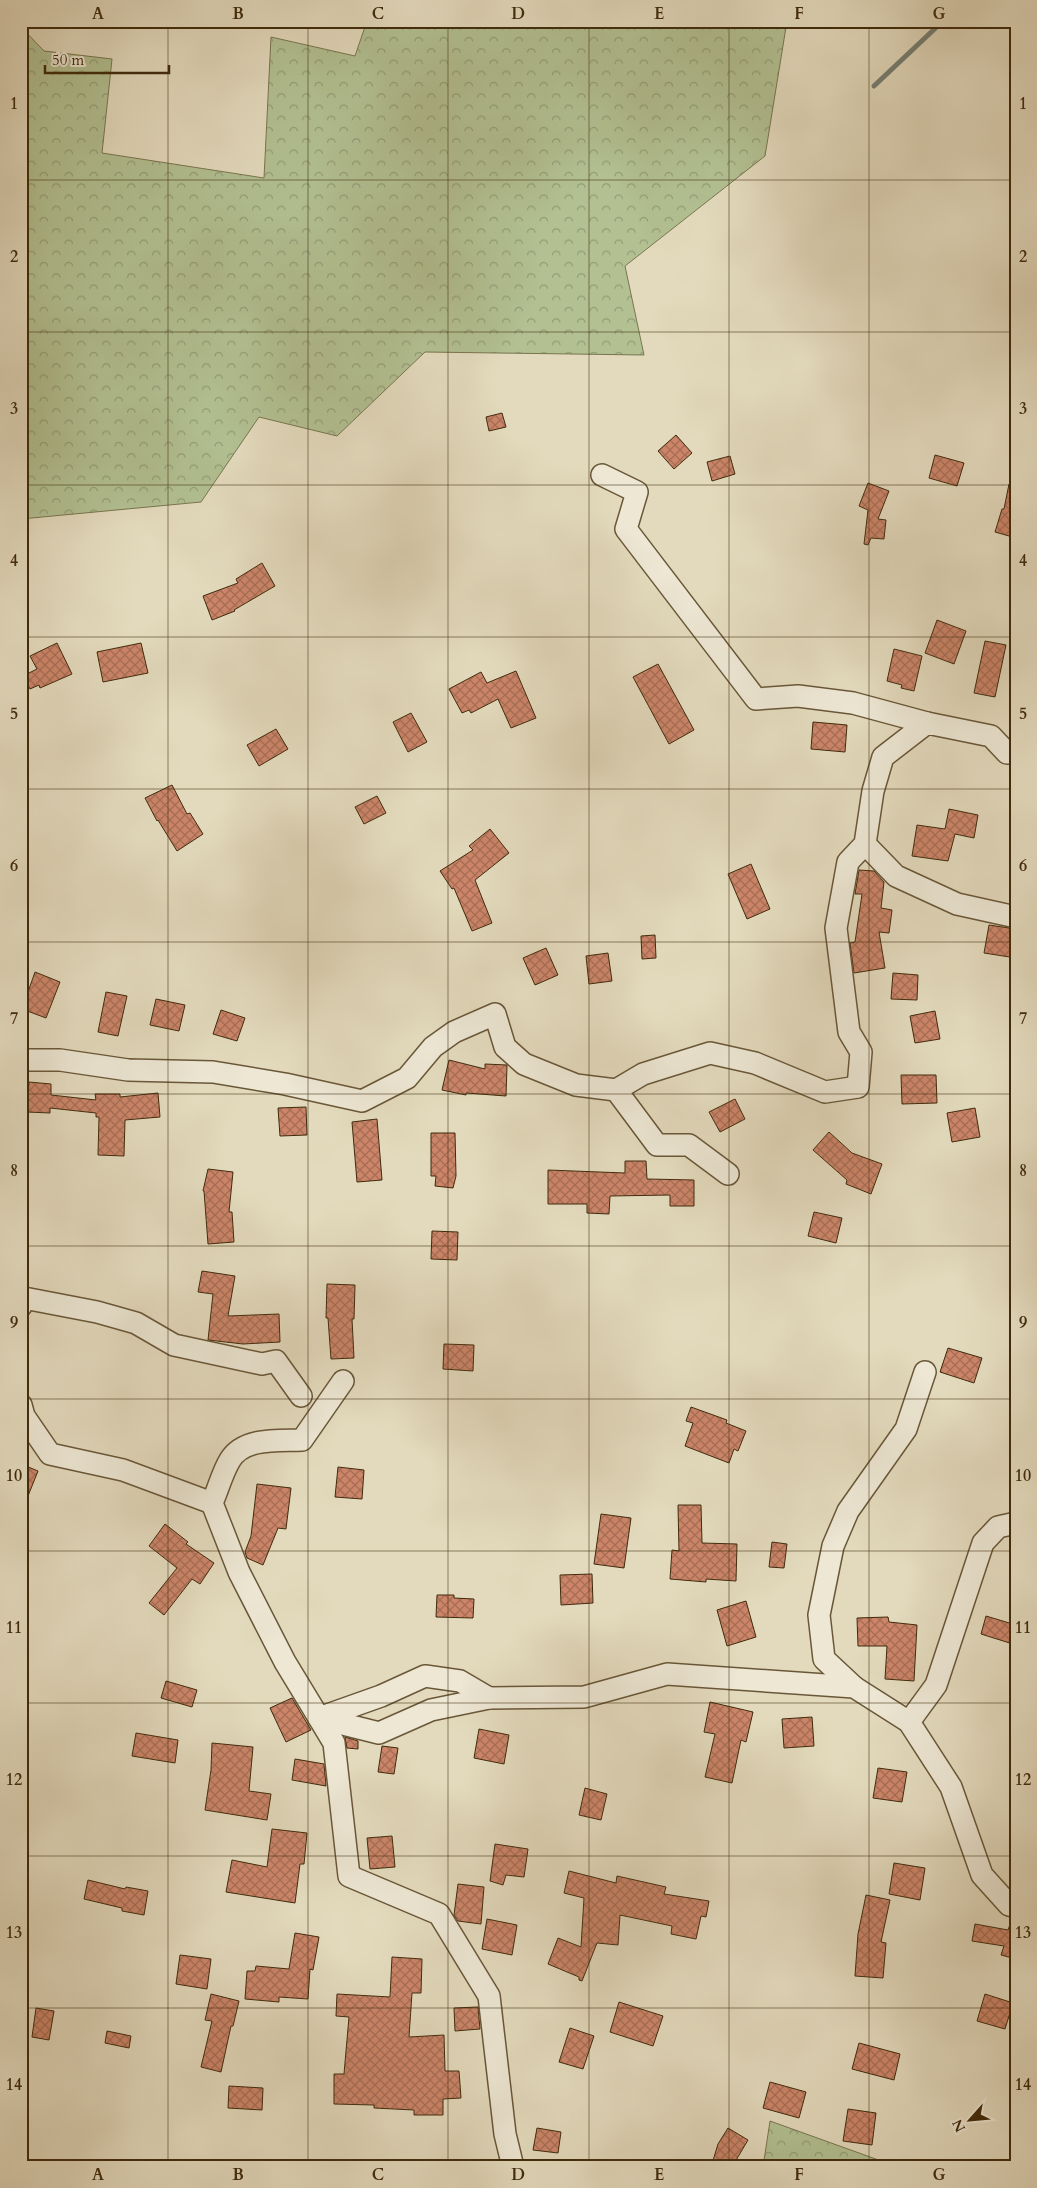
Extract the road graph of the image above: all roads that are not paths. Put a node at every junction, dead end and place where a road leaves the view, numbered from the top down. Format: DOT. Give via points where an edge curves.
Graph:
graph roads {
  1 [pos="602,475"];
  2 [pos="927,723"];
  3 [pos="1016,753"];
  4 [pos="865,844"];
  5 [pos="1016,917"];
  6 [pos="21,1060"];
  7 [pos="616,1090"];
  8 [pos="728,1174"];
  9 [pos="21,1306"];
  10 [pos="925,1372"];
  11 [pos="344,1381"];
  12 [pos="301,1396"];
  13 [pos="22,1412"];
  14 [pos="212,1504"];
  15 [pos="1016,1523"];
  16 [pos="854,1687"];
  17 [pos="489,1698"];
  18 [pos="319,1718"];
  19 [pos="909,1722"];
  20 [pos="1016,1907"];
  21 [pos="513,2167"];
  1 -- 2 [label="street" via="637,492 626,529 756,699 798,696 853,702"];
  2 -- 3 [label="street" via="991,736 1007,753"];
  2 -- 4 [label="street" via="883,757 873,791"];
  4 -- 5 [label="street" via="896,876 957,904"];
  4 -- 7 [label="street" via="848,862 836,928 849,1032 861,1052 858,1087 825,1092 755,1063 710,1053 643,1074"];
  6 -- 7 [label="street" via="60,1060 128,1070 213,1072 362,1101 407,1078 433,1047 454,1032 495,1014 505,1047 524,1064 576,1085"];
  7 -- 8 [label="street" via="657,1145 689,1145"];
  9 -- 12 [label="street" via="24,1298 97,1312 136,1323 174,1345 262,1364 276,1361"];
  10 -- 16 [label="street" via="906,1429 848,1511 833,1546 819,1615 824,1659"];
  11 -- 14 [label="street" via="302,1440 244,1446 230,1460"];
  13 -- 14 [label="street" via="50,1454 122,1470"];
  14 -- 18 [label="street" via="239,1572 285,1662"];
  15 -- 19 [label="street" via="998,1528 983,1543 936,1685"];
  16 -- 17 [label="street" via="667,1674 584,1697"];
  16 -- 19 [label="street"];
  17 -- 18 [label="street" via="431,1710 379,1733"];
  17 -- 18 [label="street" via="460,1681 425,1676"];
  18 -- 21 [label="street" via="334,1743 350,1876 440,1914 489,1996"];
  19 -- 20 [label="street" via="951,1787 982,1875 1010,1905"];
}
